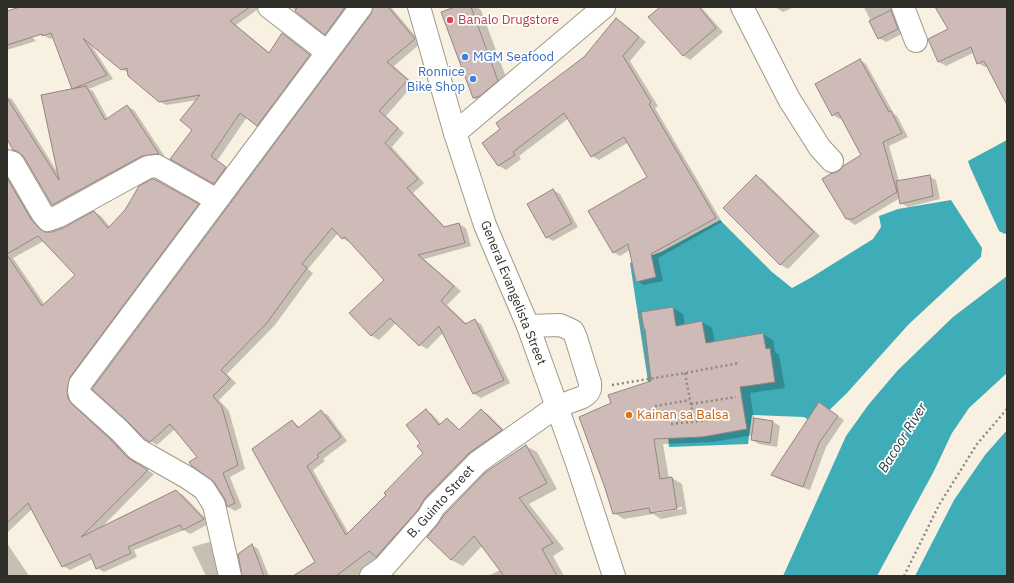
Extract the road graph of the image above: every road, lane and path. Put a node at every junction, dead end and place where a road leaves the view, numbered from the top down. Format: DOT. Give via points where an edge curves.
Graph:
graph roads {
  1 [pos="269,7"];
  2 [pos="361,7"];
  3 [pos="419,7"];
  4 [pos="604,7"];
  5 [pos="742,7"];
  6 [pos="903,7"];
  7 [pos="916,41"];
  8 [pos="327,52"];
  9 [pos="455,133"];
  10 [pos="7,161"];
  11 [pos="832,161"];
  12 [pos="217,200"];
  13 [pos="639,312"];
  14 [pos="528,326"];
  15 [pos="739,363"];
  16 [pos="685,373"];
  17 [pos="650,379"];
  18 [pos="590,389"];
  19 [pos="736,397"];
  20 [pos="690,402"];
  21 [pos="655,406"];
  22 [pos="556,407"];
  23 [pos="1007,409"];
  24 [pos="719,419"];
  25 [pos="694,422"];
  26 [pos="671,424"];
  27 [pos="230,576"];
  28 [pos="371,576"];
  29 [pos="614,576"];
  30 [pos="904,576"];
  1 -- 8 [label="street"];
  2 -- 8 [label="street"];
  3 -- 9 [label="street, General Evangelista Street"];
  4 -- 9 [label="street"];
  5 -- 11 [label="street" via="789,99 820,148"];
  6 -- 7 [label="street"];
  8 -- 12 [label="street"];
  9 -- 14 [label="street, General Evangelista Street" via="485,225"];
  10 -- 12 [label="street" via="13,163 48,220 148,167 157,166"];
  12 -- 27 [label="street" via="80,384 79,391 80,395 136,449 204,489 214,505"];
  13 -- 17 [label="path"];
  14 -- 18 [label="street" via="560,325 573,331"];
  14 -- 22 [label="street, General Evangelista Street"];
  15 -- 16 [label="path"];
  16 -- 17 [label="path"];
  16 -- 20 [label="path"];
  17 -- 18 [label="path"];
  18 -- 22 [label="street, B. Guinto Street" via="584,397"];
  19 -- 20 [label="path"];
  20 -- 21 [label="path"];
  20 -- 25 [label="path"];
  22 -- 28 [label="street, B. Guinto Street" via="478,462 434,507 384,567"];
  22 -- 29 [label="street, General Evangelista Street"];
  23 -- 30 [label="path" via="977,444 939,505"];
  24 -- 25 [label="path"];
  25 -- 26 [label="path"];
}
